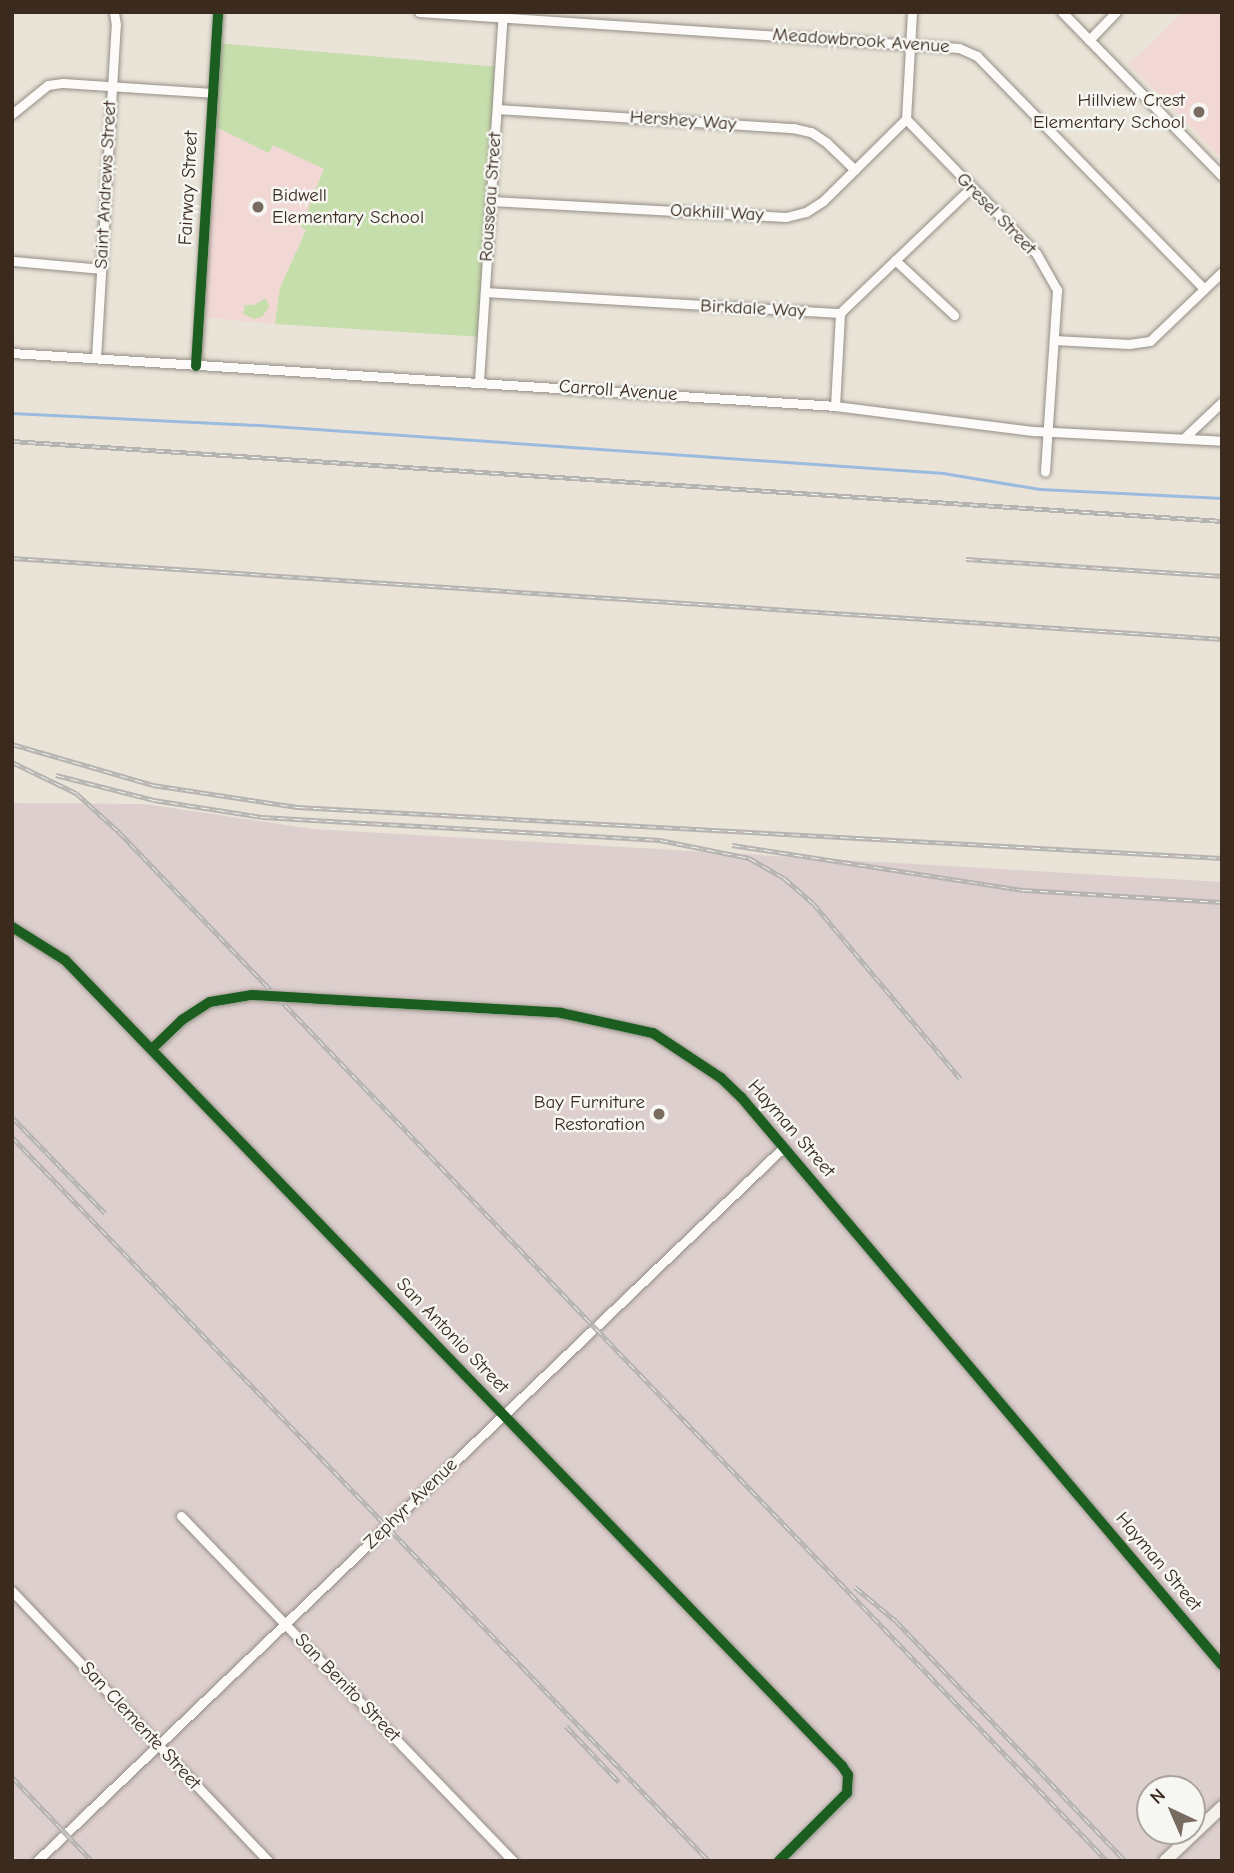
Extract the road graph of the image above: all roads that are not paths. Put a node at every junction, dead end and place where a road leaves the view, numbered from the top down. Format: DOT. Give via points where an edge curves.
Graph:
graph roads {
  1 [pos="114,12"];
  2 [pos="218,12"];
  3 [pos="419,12"];
  4 [pos="912,12"];
  5 [pos="1062,12"];
  6 [pos="1116,12"];
  7 [pos="503,15"];
  8 [pos="1089,40"];
  9 [pos="911,43"];
  10 [pos="112,85"];
  11 [pos="212,93"];
  12 [pos="497,109"];
  13 [pos="12,114"];
  14 [pos="906,120"];
  15 [pos="855,170"];
  16 [pos="1222,176"];
  17 [pos="971,188"];
  18 [pos="491,201"];
  19 [pos="895,260"];
  20 [pos="12,261"];
  21 [pos="101,269"];
  22 [pos="1222,272"];
  23 [pos="1205,289"];
  24 [pos="485,292"];
  25 [pos="839,313"];
  26 [pos="954,315"];
  27 [pos="1054,340"];
  28 [pos="12,353"];
  29 [pos="96,358"];
  30 [pos="196,366"];
  31 [pos="479,381"];
  32 [pos="1222,402"];
  33 [pos="835,406"];
  34 [pos="1047,431"];
  35 [pos="1184,438"];
  36 [pos="1222,441"];
  37 [pos="1045,472"];
  38 [pos="12,927"];
  39 [pos="152,1049"];
  40 [pos="784,1147"];
  41 [pos="503,1415"];
  42 [pos="181,1516"];
  43 [pos="12,1591"];
  44 [pos="286,1624"];
  45 [pos="1222,1665"];
  46 [pos="158,1746"];
  47 [pos="1222,1807"];
  48 [pos="37,1861"];
  49 [pos="268,1861"];
  50 [pos="513,1861"];
  51 [pos="779,1861"];
  52 [pos="1165,1861"];
  1 -- 10 [label="street, Saint Andrews Street"];
  2 -- 11 [label="street, Fairway Street"];
  3 -- 7 [label="street, Meadowbrook Avenue"];
  4 -- 9 [label="street"];
  5 -- 8 [label="street"];
  6 -- 8 [label="street"];
  7 -- 9 [label="street, Meadowbrook Avenue"];
  7 -- 12 [label="street, Rousseau Street"];
  8 -- 16 [label="street"];
  9 -- 14 [label="street"];
  9 -- 23 [label="street, Meadowbrook Avenue" via="959,48 976,56"];
  10 -- 11 [label="street"];
  10 -- 13 [label="street" via="48,85"];
  10 -- 21 [label="street, Saint Andrews Street"];
  11 -- 30 [label="street, Fairway Street"];
  12 -- 15 [label="street, Hershey Way" via="793,128 826,142"];
  12 -- 18 [label="street, Rousseau Street"];
  14 -- 15 [label="street, Oakhill Way"];
  14 -- 17 [label="street, Gresel Street"];
  15 -- 18 [label="street, Oakhill Way" via="823,201 806,212 786,216"];
  17 -- 19 [label="street"];
  17 -- 27 [label="street, Gresel Street" via="1049,271 1057,290"];
  18 -- 24 [label="street, Rousseau Street"];
  19 -- 25 [label="street"];
  19 -- 26 [label="street"];
  20 -- 21 [label="street"];
  21 -- 29 [label="street, Saint Andrews Street"];
  22 -- 23 [label="street"];
  23 -- 27 [label="street" via="1150,341"];
  24 -- 25 [label="street, Birkdale Way"];
  24 -- 31 [label="street, Rousseau Street"];
  25 -- 33 [label="street"];
  27 -- 34 [label="street, Gresel Street"];
  28 -- 29 [label="street, Carroll Avenue"];
  29 -- 30 [label="street, Carroll Avenue"];
  30 -- 31 [label="street, Carroll Avenue"];
  31 -- 33 [label="street, Carroll Avenue"];
  32 -- 35 [label="street"];
  33 -- 34 [label="street, Carroll Avenue"];
  34 -- 35 [label="street, Carroll Avenue"];
  34 -- 37 [label="street, Gresel Street"];
  35 -- 36 [label="street, Carroll Avenue"];
  38 -- 39 [label="street, San Antonio Street" via="65,960"];
  39 -- 40 [label="street, Hayman Street" via="209,1002 252,995 561,1013 653,1033 721,1078"];
  39 -- 41 [label="street, San Antonio Street"];
  40 -- 41 [label="street, Zephyr Avenue"];
  40 -- 45 [label="street, Hayman Street"];
  41 -- 44 [label="street, Zephyr Avenue"];
  41 -- 51 [label="street, San Antonio Street" via="842,1766 850,1785 841,1801"];
  42 -- 44 [label="street, San Benito Street"];
  43 -- 46 [label="street, San Clemente Street"];
  44 -- 46 [label="street, Zephyr Avenue"];
  44 -- 50 [label="street, San Benito Street"];
  46 -- 48 [label="street, Zephyr Avenue"];
  46 -- 49 [label="street, San Clemente Street"];
  47 -- 52 [label="main road"];
}
